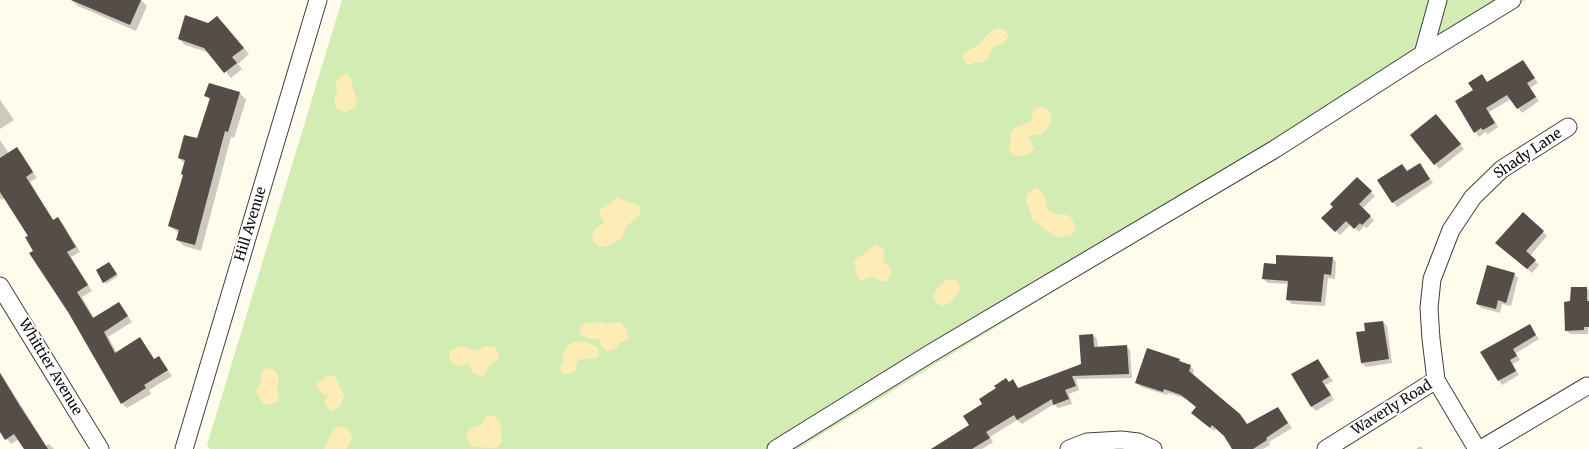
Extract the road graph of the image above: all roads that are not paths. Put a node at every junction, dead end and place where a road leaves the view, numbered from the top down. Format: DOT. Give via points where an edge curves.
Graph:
graph roads {
  1 [pos="1438,0"];
  2 [pos="1512,0"];
  3 [pos="315,1"];
  4 [pos="1422,55"];
  5 [pos="1568,127"];
  6 [pos="0,286"];
  7 [pos="1436,380"];
  8 [pos="1587,386"];
  9 [pos="1145,446"];
  10 [pos="100,449"];
  11 [pos="184,449"];
  12 [pos="776,449"];
  13 [pos="1069,449"];
  14 [pos="1326,449"];
  15 [pos="1477,449"];
  16 [pos="1481,449"];
  1 -- 4 [label="street"];
  2 -- 4 [label="street"];
  3 -- 11 [label="street, Hill Avenue"];
  4 -- 12 [label="street" via="1274,149 932,352"];
  5 -- 7 [label="street, Shady Lane" via="1514,160 1488,181 1463,209 1451,230 1432,279 1429,308"];
  6 -- 10 [label="street, Whittier Avenue"];
  7 -- 14 [label="street, Waverly Road"];
  7 -- 15 [label="street"];
  8 -- 16 [label="street"];
  9 -- 13 [label="street" via="1102,440 1087,442"];
}
